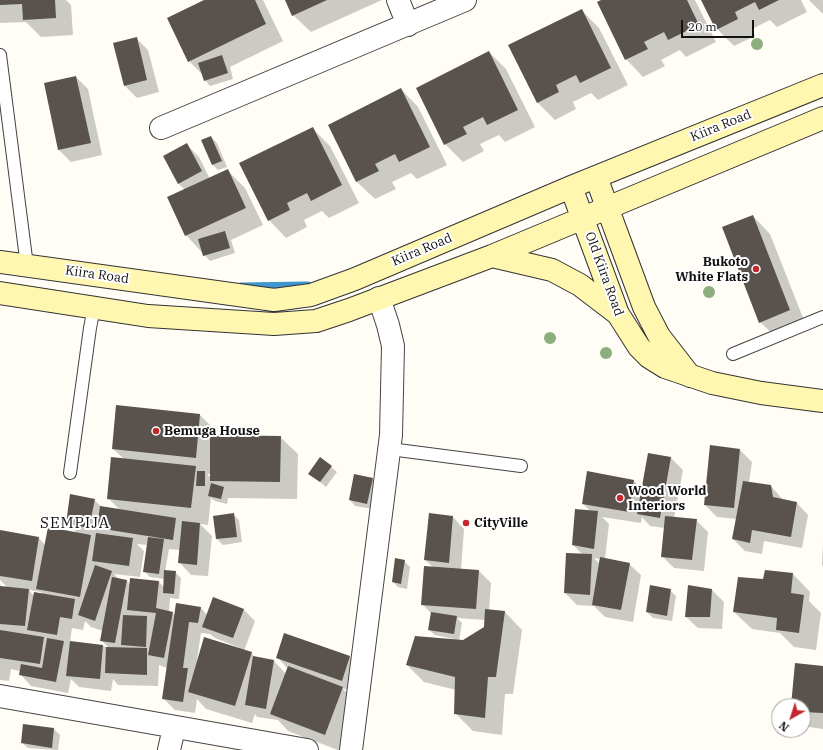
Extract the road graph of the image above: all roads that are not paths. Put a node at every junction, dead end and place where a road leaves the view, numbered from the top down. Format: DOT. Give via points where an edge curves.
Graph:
graph roads {
  1 [pos="398,0"];
  2 [pos="465,0"];
  3 [pos="408,25"];
  4 [pos="0,55"];
  5 [pos="823,85"];
  6 [pos="823,118"];
  7 [pos="161,128"];
  8 [pos="596,177"];
  9 [pos="571,187"];
  10 [pos="607,208"];
  11 [pos="584,218"];
  12 [pos="492,256"];
  13 [pos="0,262"];
  14 [pos="27,266"];
  15 [pos="0,293"];
  16 [pos="379,298"];
  17 [pos="94,308"];
  18 [pos="618,314"];
  19 [pos="823,317"];
  20 [pos="733,354"];
  21 [pos="690,376"];
  22 [pos="823,401"];
  23 [pos="390,449"];
  24 [pos="521,466"];
  25 [pos="70,473"];
  26 [pos="0,696"];
  27 [pos="174,728"];
  28 [pos="169,750"];
  29 [pos="307,750"];
  30 [pos="351,750"];
  1 -- 3 [label="street"];
  2 -- 3 [label="street"];
  3 -- 7 [label="street"];
  4 -- 14 [label="lane"];
  5 -- 8 [label="main road, Kiira Road"];
  6 -- 10 [label="main road"];
  8 -- 9 [label="main road, Kiira Road"];
  8 -- 10 [label="main road, Old Kiira Road"];
  9 -- 11 [label="main road, Old Kiira Road"];
  9 -- 14 [label="main road, Kiira Road" via="355,279 311,295 274,300"];
  10 -- 11 [label="main road"];
  10 -- 21 [label="main road, Old Kiira Road" via="644,306 659,336"];
  11 -- 12 [label="main road"];
  11 -- 18 [label="main road, Old Kiira Road"];
  12 -- 16 [label="main road"];
  12 -- 18 [label="main road" via="552,270 580,285"];
  13 -- 14 [label="main road, Kiira Road"];
  15 -- 17 [label="main road"];
  16 -- 17 [label="main road" via="316,320 274,324 148,316"];
  16 -- 23 [label="street" via="393,346"];
  17 -- 25 [label="lane"];
  18 -- 21 [label="main road, Old Kiira Road" via="639,347 649,357 665,367"];
  19 -- 20 [label="lane"];
  21 -- 22 [label="main road, Old Kiira Road" via="761,393"];
  23 -- 24 [label="lane"];
  23 -- 30 [label="street"];
  26 -- 27 [label="street"];
  27 -- 28 [label="street"];
  27 -- 29 [label="street"];
}
